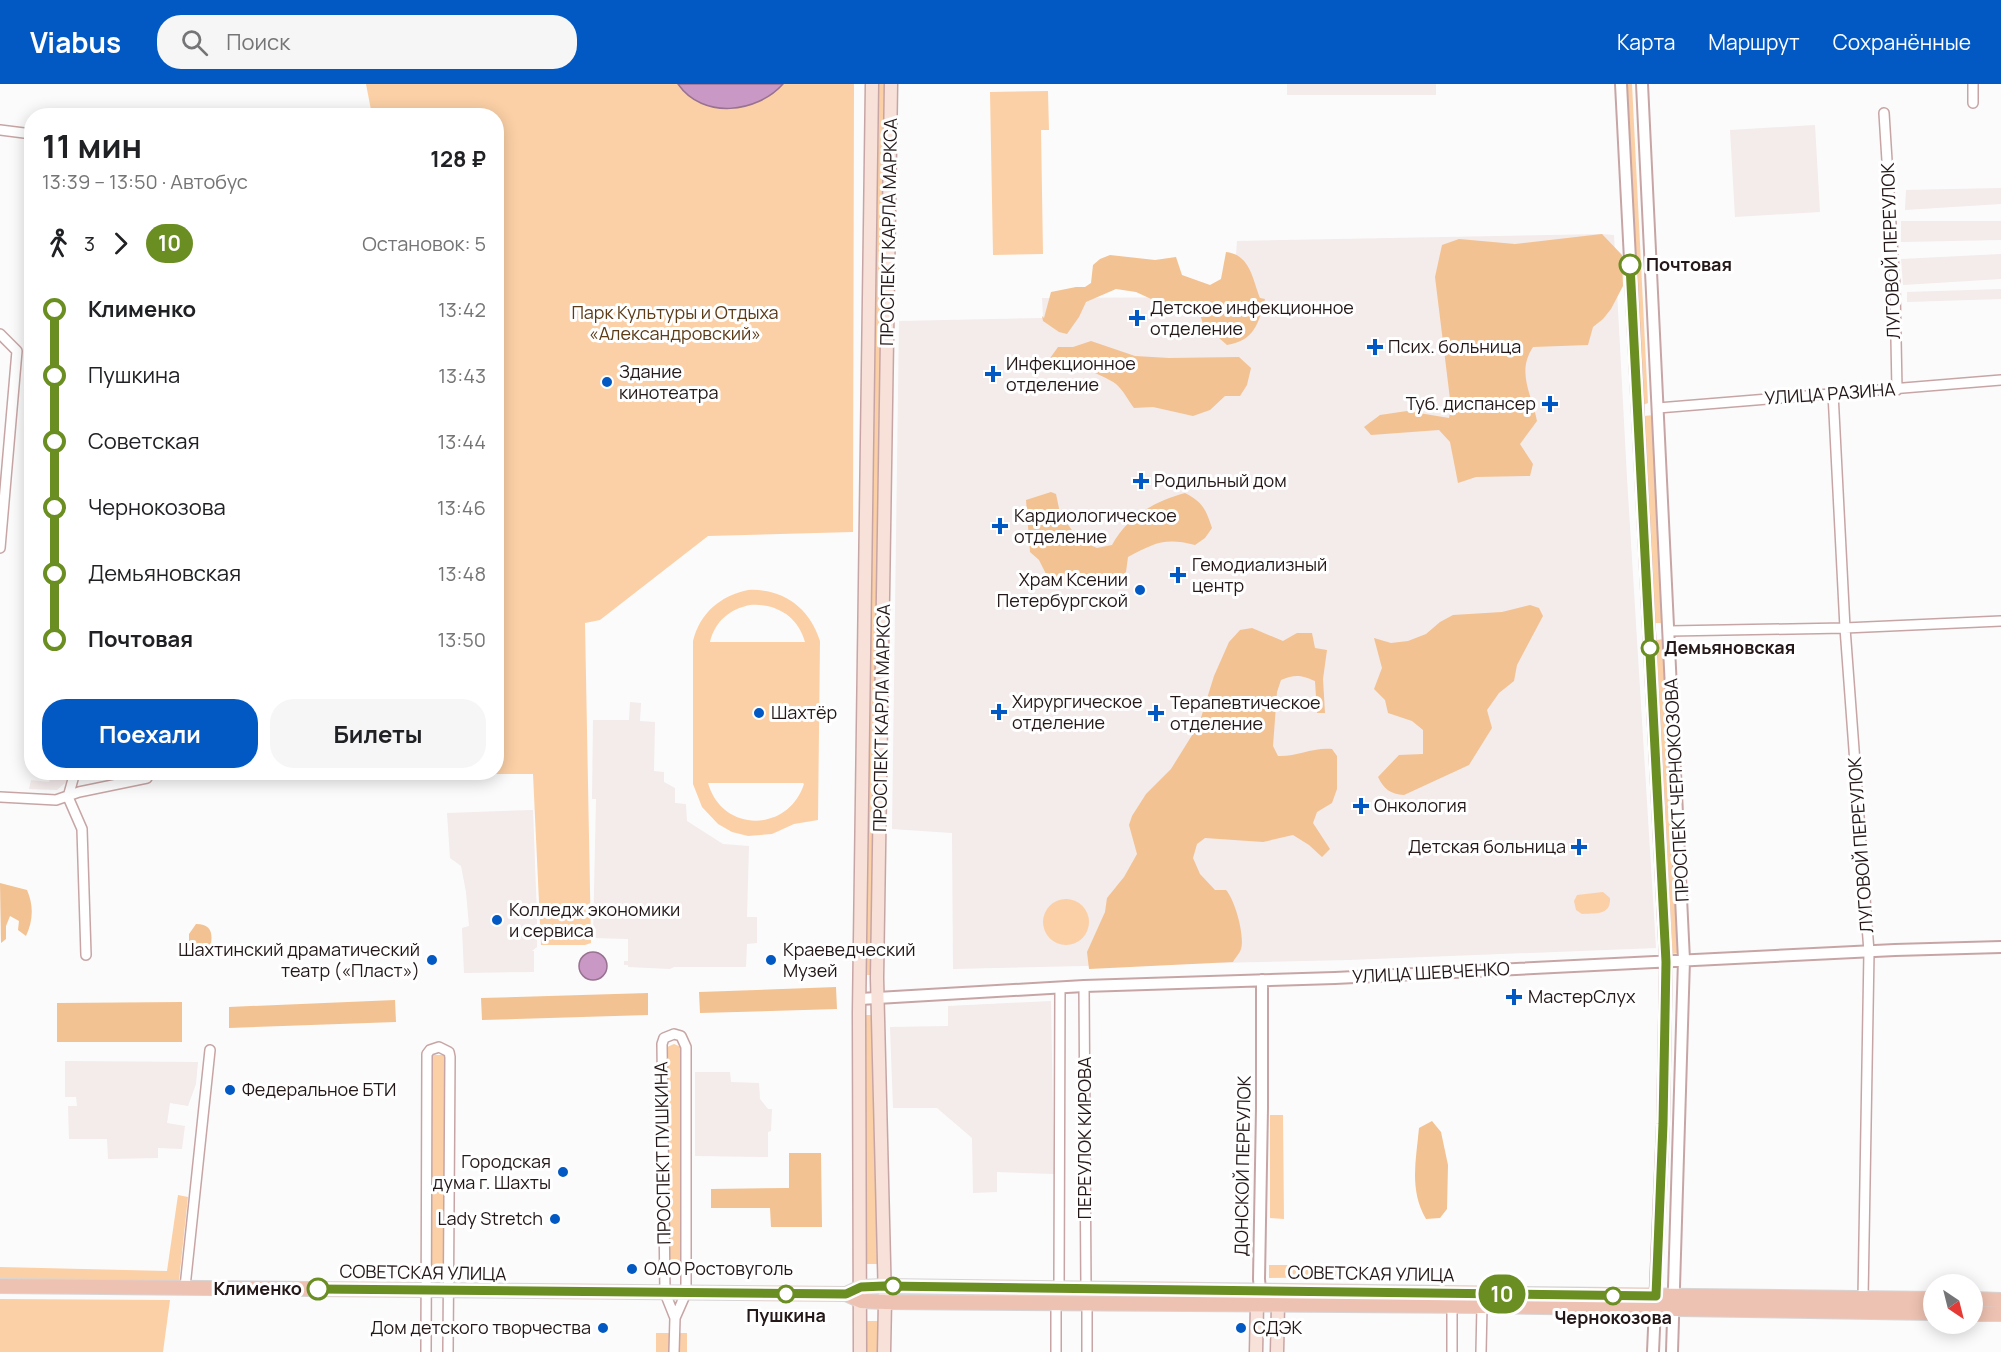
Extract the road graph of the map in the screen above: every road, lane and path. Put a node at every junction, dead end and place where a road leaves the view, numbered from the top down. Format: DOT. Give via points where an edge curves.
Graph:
graph roads {
  1 [pos="872,84"];
  2 [pos="891,84"];
  3 [pos="1621,84"];
  4 [pos="1642,84"];
  5 [pos="1972,84"];
  6 [pos="1973,103"];
  7 [pos="1884,113"];
  8 [pos="0,130"];
  9 [pos="24,133"];
  10 [pos="0,333"];
  11 [pos="2001,380"];
  12 [pos="1897,390"];
  13 [pos="1833,393"];
  14 [pos="1658,408"];
  15 [pos="0,548"];
  16 [pos="2001,621"];
  17 [pos="1845,628"];
  18 [pos="1670,631"];
  19 [pos="73,780"];
  20 [pos="137,780"];
  21 [pos="0,797"];
  22 [pos="68,797"];
  23 [pos="2001,947"];
  24 [pos="1869,952"];
  25 [pos="86,955"];
  26 [pos="1684,960"];
  27 [pos="1666,962"];
  28 [pos="1262,980"];
  29 [pos="1084,986"];
  30 [pos="1060,988"];
  31 [pos="877,998"];
  32 [pos="860,999"];
  33 [pos="210,1050"];
  34 [pos="0,1286"];
  35 [pos="884,1286"];
  36 [pos="185,1287"];
  37 [pos="861,1287"];
  38 [pos="1260,1290"];
  39 [pos="426,1291"];
  40 [pos="449,1291"];
  41 [pos="664,1293"];
  42 [pos="686,1293"];
  43 [pos="846,1294"];
  44 [pos="1058,1296"];
  45 [pos="1087,1296"];
  46 [pos="1863,1298"];
  47 [pos="1923,1299"];
  48 [pos="1983,1299"];
  49 [pos="2001,1300"];
  50 [pos="861,1301"];
  51 [pos="885,1302"];
  52 [pos="1655,1303"];
  53 [pos="1675,1303"];
  54 [pos="1257,1305"];
  55 [pos="1278,1305"];
  56 [pos="1452,1306"];
  57 [pos="1482,1306"];
  58 [pos="1923,1313"];
  59 [pos="1983,1314"];
  60 [pos="2001,1314"];
  61 [pos="675,1318"];
  62 [pos="426,1352"];
  63 [pos="448,1352"];
  64 [pos="674,1352"];
  65 [pos="860,1352"];
  66 [pos="884,1352"];
  67 [pos="1056,1352"];
  68 [pos="1087,1352"];
  69 [pos="1256,1352"];
  70 [pos="1278,1352"];
  71 [pos="1452,1352"];
  72 [pos="1481,1352"];
  73 [pos="1653,1352"];
  74 [pos="1672,1352"];
  1 -- 32 [label="main road, ПРОСПЕКТ КАРЛА МАРКСА"];
  2 -- 31 [label="main road, ПРОСПЕКТ КАРЛА МАРКСА"];
  3 -- 27 [label="street, ПРОСПЕКТ ЧЕРНОКОЗОВА"];
  4 -- 14 [label="street, ПРОСПЕКТ ЧЕРНОКОЗОВА"];
  5 -- 6 [label="street"];
  7 -- 12 [label="street, ЛУГОВОЙ ПЕРЕУЛОК"];
  8 -- 9 [label="street"];
  10 -- 15 [label="street" via="17,351"];
  11 -- 12 [label="street, УЛИЦА РАЗИНА"];
  12 -- 13 [label="street, УЛИЦА РАЗИНА"];
  13 -- 14 [label="street, УЛИЦА РАЗИНА"];
  13 -- 17 [label="street, ЛУГОВОЙ ПЕРЕУЛОК"];
  14 -- 18 [label="street, ПРОСПЕКТ ЧЕРНОКОЗОВА"];
  16 -- 17 [label="street"];
  17 -- 18 [label="street"];
  17 -- 24 [label="street, ЛУГОВОЙ ПЕРЕУЛОК"];
  18 -- 26 [label="street, ПРОСПЕКТ ЧЕРНОКОЗОВА"];
  19 -- 22 [label="street"];
  20 -- 22 [label="street"];
  21 -- 22 [label="street"];
  22 -- 25 [label="street" via="82,829"];
  23 -- 24 [label="street, УЛИЦА ШЕВЧЕНКО"];
  24 -- 26 [label="street, УЛИЦА ШЕВЧЕНКО"];
  24 -- 46 [label="street, ЛУГОВОЙ ПЕРЕУЛОК"];
  26 -- 27 [label="street, УЛИЦА ШЕВЧЕНКО"];
  26 -- 53 [label="street, ПРОСПЕКТ ЧЕРНОКОЗОВА"];
  27 -- 28 [label="street, УЛИЦА ШЕВЧЕНКО"];
  27 -- 52 [label="street, ПРОСПЕКТ ЧЕРНОКОЗОВА"];
  28 -- 29 [label="street, УЛИЦА ШЕВЧЕНКО"];
  28 -- 38 [label="street, ДОНСКОЙ ПЕРЕУЛОК"];
  29 -- 30 [label="street, УЛИЦА ШЕВЧЕНКО"];
  29 -- 45 [label="street, ПЕРЕУЛОК КИРОВА"];
  30 -- 31 [label="street, УЛИЦА ШЕВЧЕНКО"];
  30 -- 44 [label="street, ПЕРЕУЛОК КИРОВА"];
  31 -- 32 [label="street, УЛИЦА ШЕВЧЕНКО"];
  31 -- 35 [label="main road, ПРОСПЕКТ КАРЛА МАРКСА"];
  32 -- 37 [label="main road, ПРОСПЕКТ КАРЛА МАРКСА"];
  33 -- 36 [label="street"];
  34 -- 36 [label="main road, СОВЕТСКАЯ УЛИЦА"];
  35 -- 37 [label="main road, СОВЕТСКАЯ УЛИЦА"];
  35 -- 44 [label="main road, СОВЕТСКАЯ УЛИЦА"];
  35 -- 51 [label="main road, ПРОСПЕКТ КАРЛА МАРКСА"];
  36 -- 39 [label="main road, СОВЕТСКАЯ УЛИЦА"];
  37 -- 43 [label="main road, СОВЕТСКАЯ УЛИЦА"];
  37 -- 50 [label="main road, ПРОСПЕКТ КАРЛА МАРКСА"];
  38 -- 45 [label="main road, СОВЕТСКАЯ УЛИЦА"];
  38 -- 52 [label="main road, СОВЕТСКАЯ УЛИЦА"];
  38 -- 54 [label="main road, ДОНСКОЙ ПЕРЕУЛОК"];
  38 -- 55 [label="street"];
  39 -- 40 [label="main road, СОВЕТСКАЯ УЛИЦА"];
  39 -- 40 [label="street" via="427,1054 439,1047 449,1052 450,1057"];
  39 -- 62 [label="street"];
  40 -- 41 [label="main road, СОВЕТСКАЯ УЛИЦА"];
  40 -- 63 [label="street"];
  41 -- 42 [label="main road, СОВЕТСКАЯ УЛИЦА"];
  41 -- 42 [label="street, ПРОСПЕКТ ПУШКИНА" via="662,1044 664,1038 674,1034 681,1036 686,1047"];
  41 -- 61 [label="street, ПРОСПЕКТ ПУШКИНА"];
  42 -- 43 [label="main road, СОВЕТСКАЯ УЛИЦА"];
  42 -- 61 [label="street, ПРОСПЕКТ ПУШКИНА"];
  43 -- 50 [label="main road, СОВЕТСКАЯ УЛИЦА"];
  44 -- 45 [label="main road, СОВЕТСКАЯ УЛИЦА"];
  44 -- 51 [label="main road, СОВЕТСКАЯ УЛИЦА"];
  44 -- 67 [label="street, ПЕРЕУЛОК КИРОВА"];
  45 -- 54 [label="main road, СОВЕТСКАЯ УЛИЦА"];
  45 -- 68 [label="street, ПЕРЕУЛОК КИРОВА"];
  46 -- 47 [label="main road, СОВЕТСКАЯ УЛИЦА"];
  46 -- 53 [label="main road, СОВЕТСКАЯ УЛИЦА"];
  48 -- 49 [label="main road"];
  50 -- 51 [label="main road, СОВЕТСКАЯ УЛИЦА"];
  50 -- 65 [label="main road, ПРОСПЕКТ КАРЛА МАРКСА"];
  51 -- 66 [label="main road, ПРОСПЕКТ КАРЛА МАРКСА"];
  52 -- 53 [label="main road, СОВЕТСКАЯ УЛИЦА"];
  52 -- 57 [label="main road, СОВЕТСКАЯ УЛИЦА"];
  52 -- 73 [label="street, ПРОСПЕКТ ЧЕРНОКОЗОВА"];
  53 -- 58 [label="main road, СОВЕТСКАЯ УЛИЦА"];
  53 -- 74 [label="street, ПРОСПЕКТ ЧЕРНОКОЗОВА"];
  54 -- 55 [label="main road, СОВЕТСКАЯ УЛИЦА"];
  54 -- 69 [label="main road, ДОНСКОЙ ПЕРЕУЛОК"];
  55 -- 56 [label="main road, СОВЕТСКАЯ УЛИЦА"];
  55 -- 70 [label="main road"];
  56 -- 57 [label="main road, СОВЕТСКАЯ УЛИЦА"];
  56 -- 71 [label="street"];
  57 -- 72 [label="street"];
  59 -- 60 [label="main road"];
  61 -- 64 [label="street, ПРОСПЕКТ ПУШКИНА"];
}
